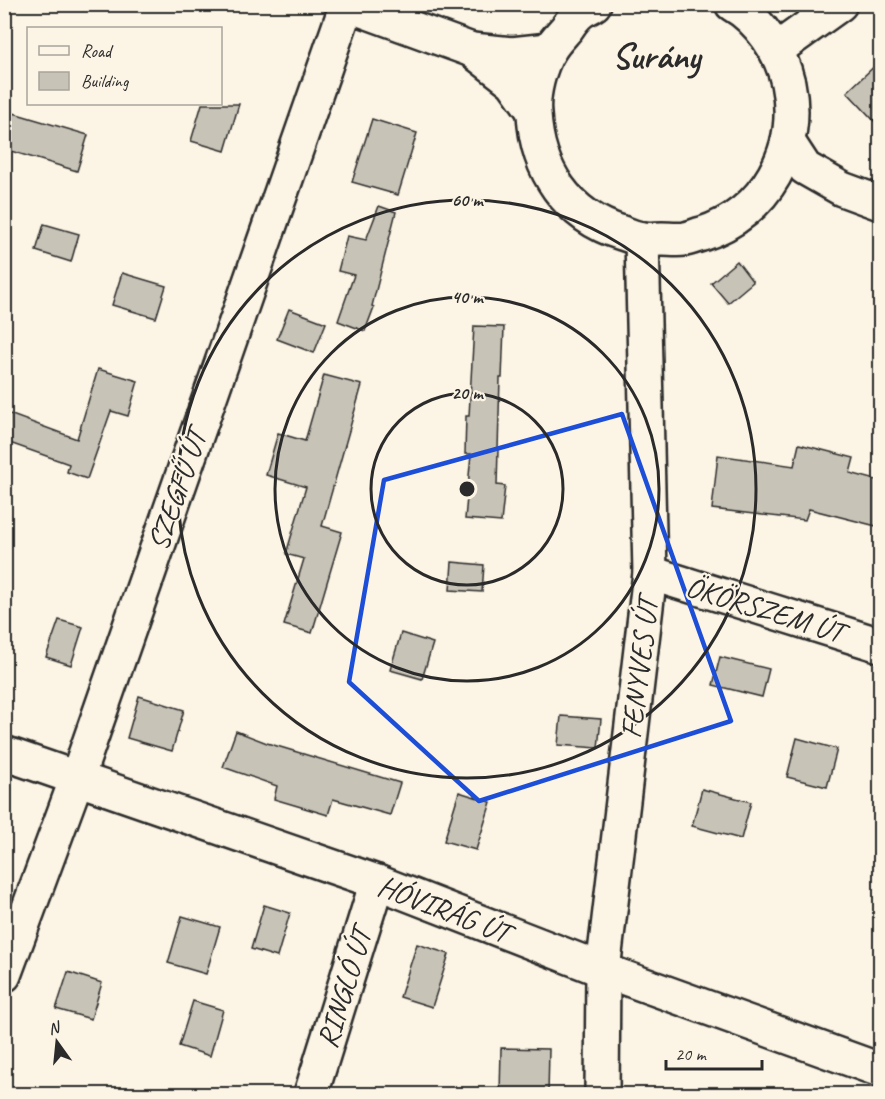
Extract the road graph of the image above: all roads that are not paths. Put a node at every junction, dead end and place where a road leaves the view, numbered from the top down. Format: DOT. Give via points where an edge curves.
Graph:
graph roads {
  1 [pos="594,4"];
  2 [pos="732,4"];
  3 [pos="840,4"];
  4 [pos="346,5"];
  5 [pos="472,50"];
  6 [pos="549,50"];
  7 [pos="776,50"];
  8 [pos="533,110"];
  9 [pos="788,142"];
  10 [pos="842,189"];
  11 [pos="755,202"];
  12 [pos="880,203"];
  13 [pos="642,240"];
  14 [pos="650,573"];
  15 [pos="880,645"];
  16 [pos="4,753"];
  17 [pos="77,778"];
  18 [pos="377,882"];
  19 [pos="603,970"];
  20 [pos="4,975"];
  21 [pos="880,1070"];
  22 [pos="311,1095"];
  23 [pos="602,1095"];
  1 -- 6 [label="street" via="580,12"];
  2 -- 7 [label="street" via="760,28"];
  3 -- 7 [label="street"];
  4 -- 5 [label="street"];
  4 -- 17 [label="street, SZEGFŰ ÚT"];
  5 -- 6 [label="street" via="512,54"];
  5 -- 8 [label="street" via="513,82"];
  6 -- 8 [label="street" via="537,82"];
  7 -- 9 [label="street" via="791,97"];
  8 -- 13 [label="street" via="535,136 543,160 567,199 608,229"];
  9 -- 10 [label="street" via="805,168"];
  9 -- 11 [label="street" via="775,175"];
  10 -- 11 [label="street" via="795,191"];
  10 -- 12 [label="street"];
  11 -- 13 [label="street" via="716,229 685,239"];
  13 -- 14 [label="street, FENYVES ÚT"];
  14 -- 15 [label="street, ÖKÖRSZEM ÚT"];
  14 -- 19 [label="street, FENYVES ÚT"];
  16 -- 17 [label="street, HÓVIRÁG ÚT"];
  17 -- 18 [label="street, HÓVIRÁG ÚT"];
  17 -- 20 [label="street, SZEGFŰ ÚT"];
  18 -- 19 [label="street, HÓVIRÁG ÚT"];
  18 -- 22 [label="street, RINGLÓ ÚT"];
  19 -- 21 [label="street, HÓVIRÁG ÚT"];
  19 -- 23 [label="street, FENYVES ÚT"];
}
